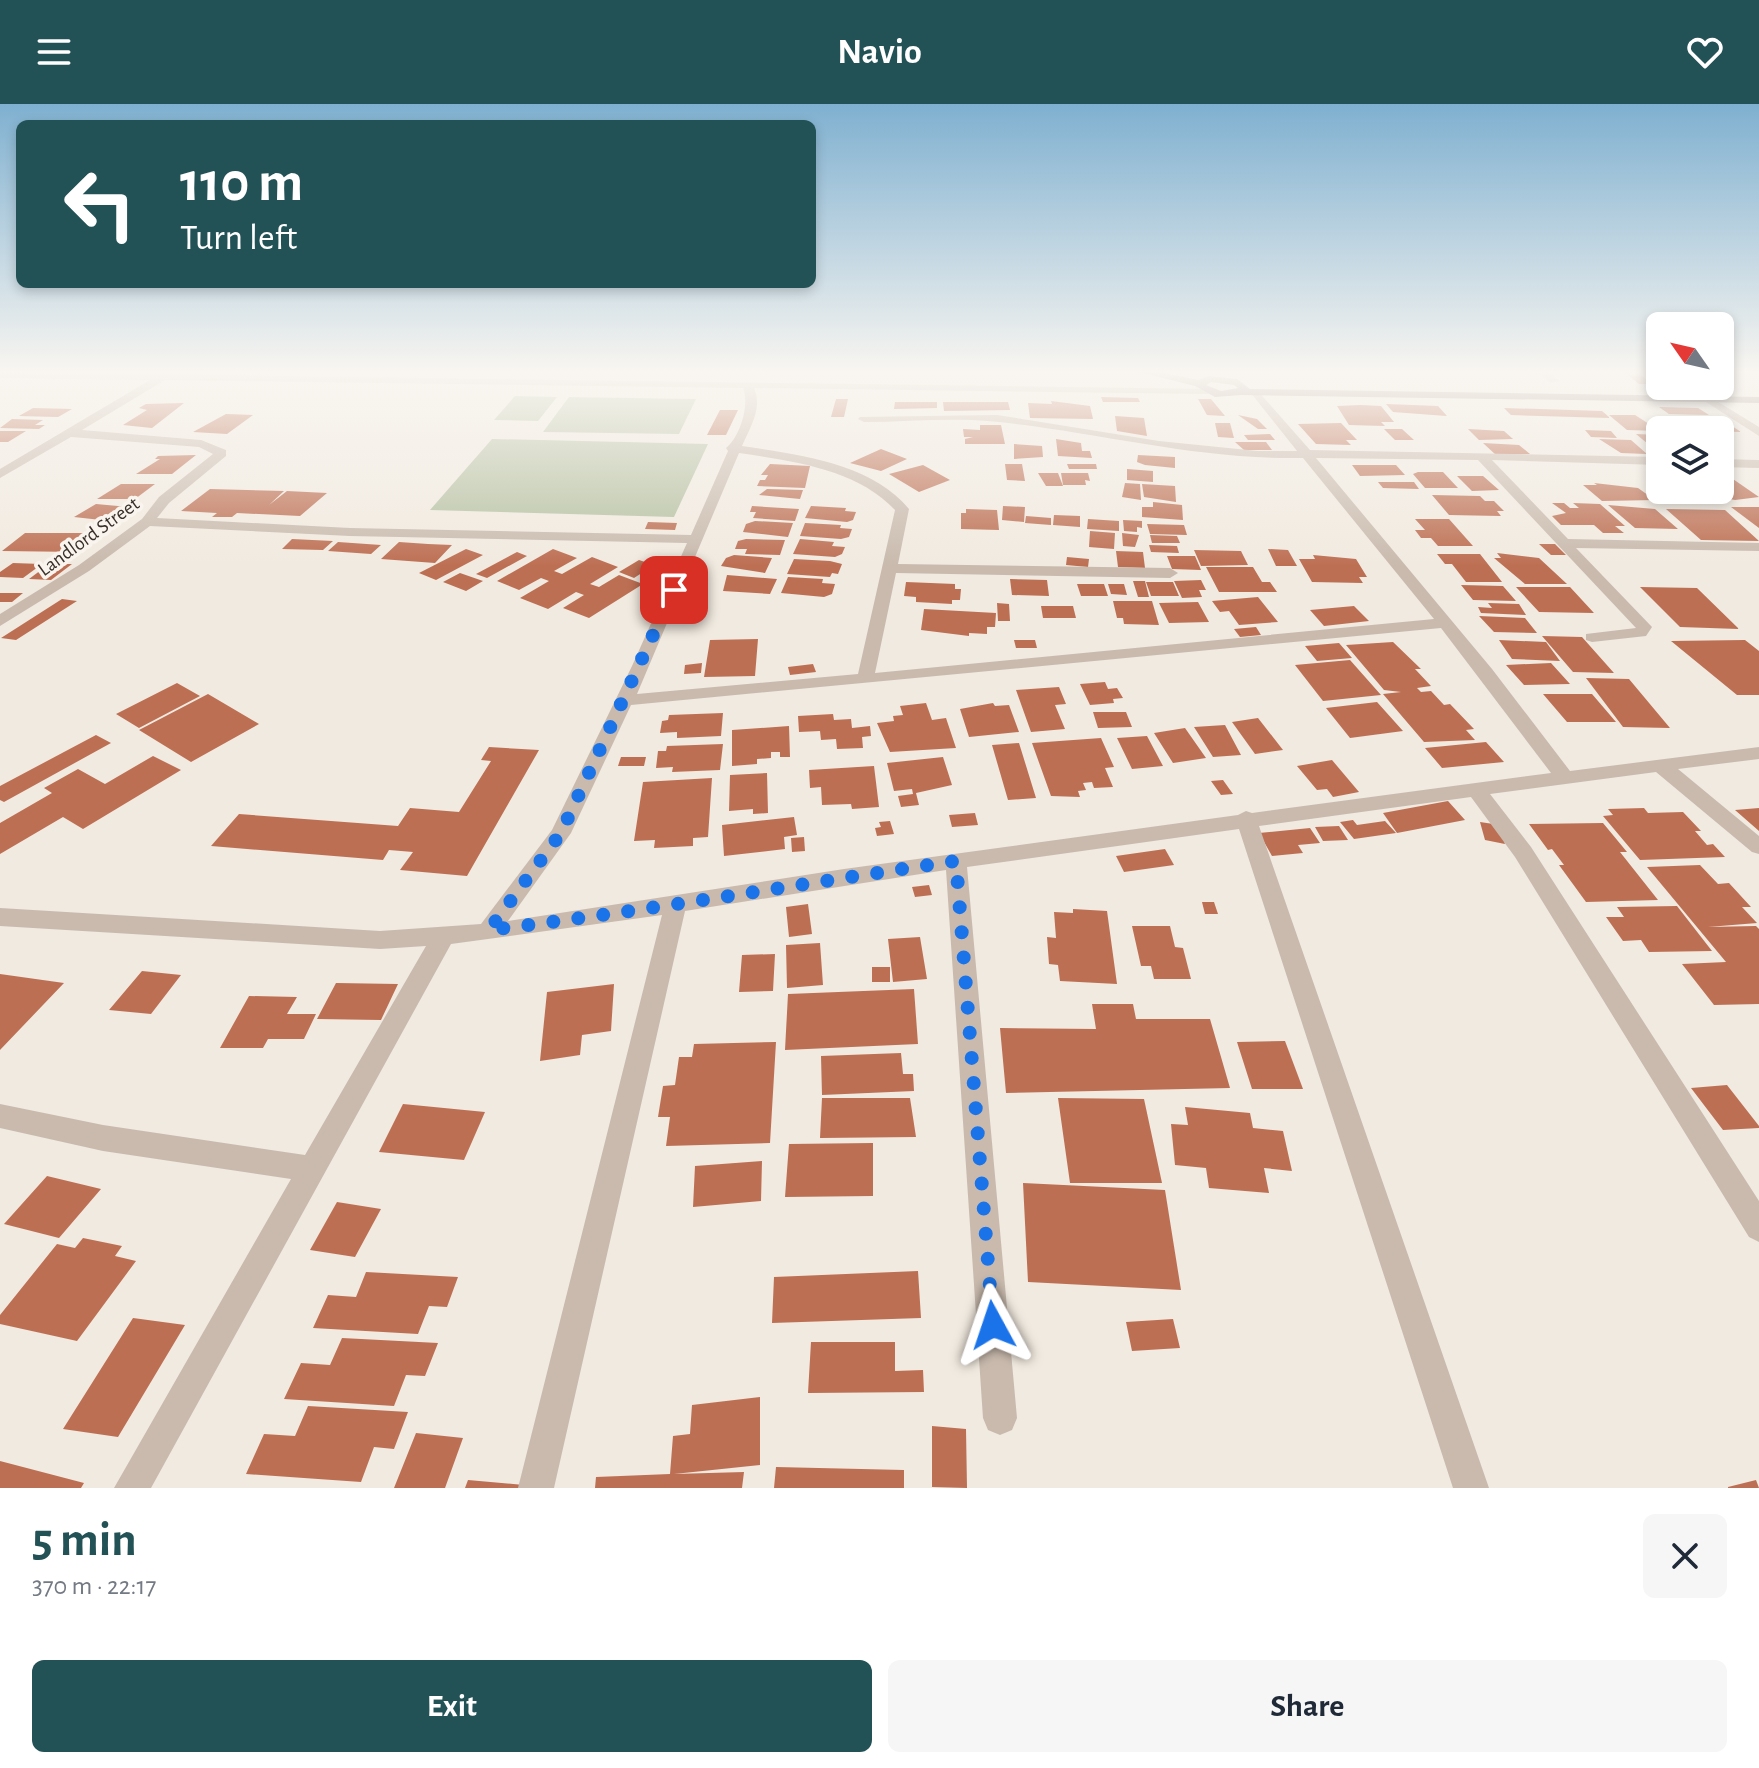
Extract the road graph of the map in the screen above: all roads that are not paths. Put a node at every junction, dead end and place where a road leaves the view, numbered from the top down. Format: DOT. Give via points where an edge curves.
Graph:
graph roads {
  1 [pos="63,437"];
  2 [pos="112,437"];
  3 [pos="738,437"];
  4 [pos="1116,437"];
  5 [pos="1291,437"];
  6 [pos="732,448"];
  7 [pos="1305,455"];
  8 [pos="1482,457"];
  9 [pos="1646,461"];
  10 [pos="1734,463"];
  11 [pos="1759,464"];
  12 [pos="0,474"];
  13 [pos="147,522"];
  14 [pos="696,539"];
  15 [pos="1561,543"];
  16 [pos="1759,547"];
  17 [pos="888,568"];
  18 [pos="1170,573"];
  19 [pos="0,621"];
  20 [pos="1444,623"];
  21 [pos="1592,637"];
  22 [pos="866,676"];
  23 [pos="625,700"];
  24 [pos="1759,753"];
  25 [pos="1660,765"];
  26 [pos="1565,778"];
  27 [pos="1475,788"];
  28 [pos="1246,818"];
  29 [pos="1759,847"];
  30 [pos="956,861"];
  31 [pos="675,907"];
  32 [pos="0,917"];
  33 [pos="489,930"];
  34 [pos="443,938"];
  35 [pos="0,1116"];
  36 [pos="311,1169"];
  37 [pos="1759,1227"];
  38 [pos="1000,1418"];
  39 [pos="132,1488"];
  40 [pos="536,1488"];
  41 [pos="1471,1488"];
  1 -- 12 [label="street"];
  2 -- 13 [label="street, Landlord Street" via="201,444 222,453 164,500"];
  3 -- 6 [label="street"];
  4 -- 7 [label="street" via="1208,451"];
  5 -- 7 [label="street"];
  6 -- 14 [label="street"];
  6 -- 17 [label="street" via="807,459 898,502 902,509"];
  7 -- 8 [label="street"];
  7 -- 20 [label="street"];
  8 -- 9 [label="street"];
  8 -- 15 [label="street"];
  10 -- 11 [label="street"];
  13 -- 14 [label="street"];
  13 -- 19 [label="street, Landlord Street"];
  14 -- 23 [label="street"];
  15 -- 16 [label="street"];
  15 -- 21 [label="street" via="1644,627 1640,633"];
  17 -- 18 [label="street"];
  17 -- 22 [label="street"];
  20 -- 22 [label="street" via="1170,653"];
  20 -- 26 [label="street"];
  22 -- 23 [label="street"];
  23 -- 33 [label="street" via="561,833"];
  24 -- 25 [label="street"];
  25 -- 26 [label="street"];
  25 -- 29 [label="street"];
  26 -- 27 [label="street"];
  27 -- 28 [label="street"];
  27 -- 37 [label="street" via="1523,852"];
  28 -- 30 [label="street"];
  28 -- 41 [label="street"];
  30 -- 31 [label="street"];
  30 -- 38 [label="street"];
  31 -- 33 [label="street"];
  31 -- 40 [label="street"];
  32 -- 34 [label="street" via="380,940"];
  33 -- 34 [label="street"];
  34 -- 36 [label="street"];
  35 -- 36 [label="street" via="103,1138"];
  36 -- 39 [label="street"];
}
